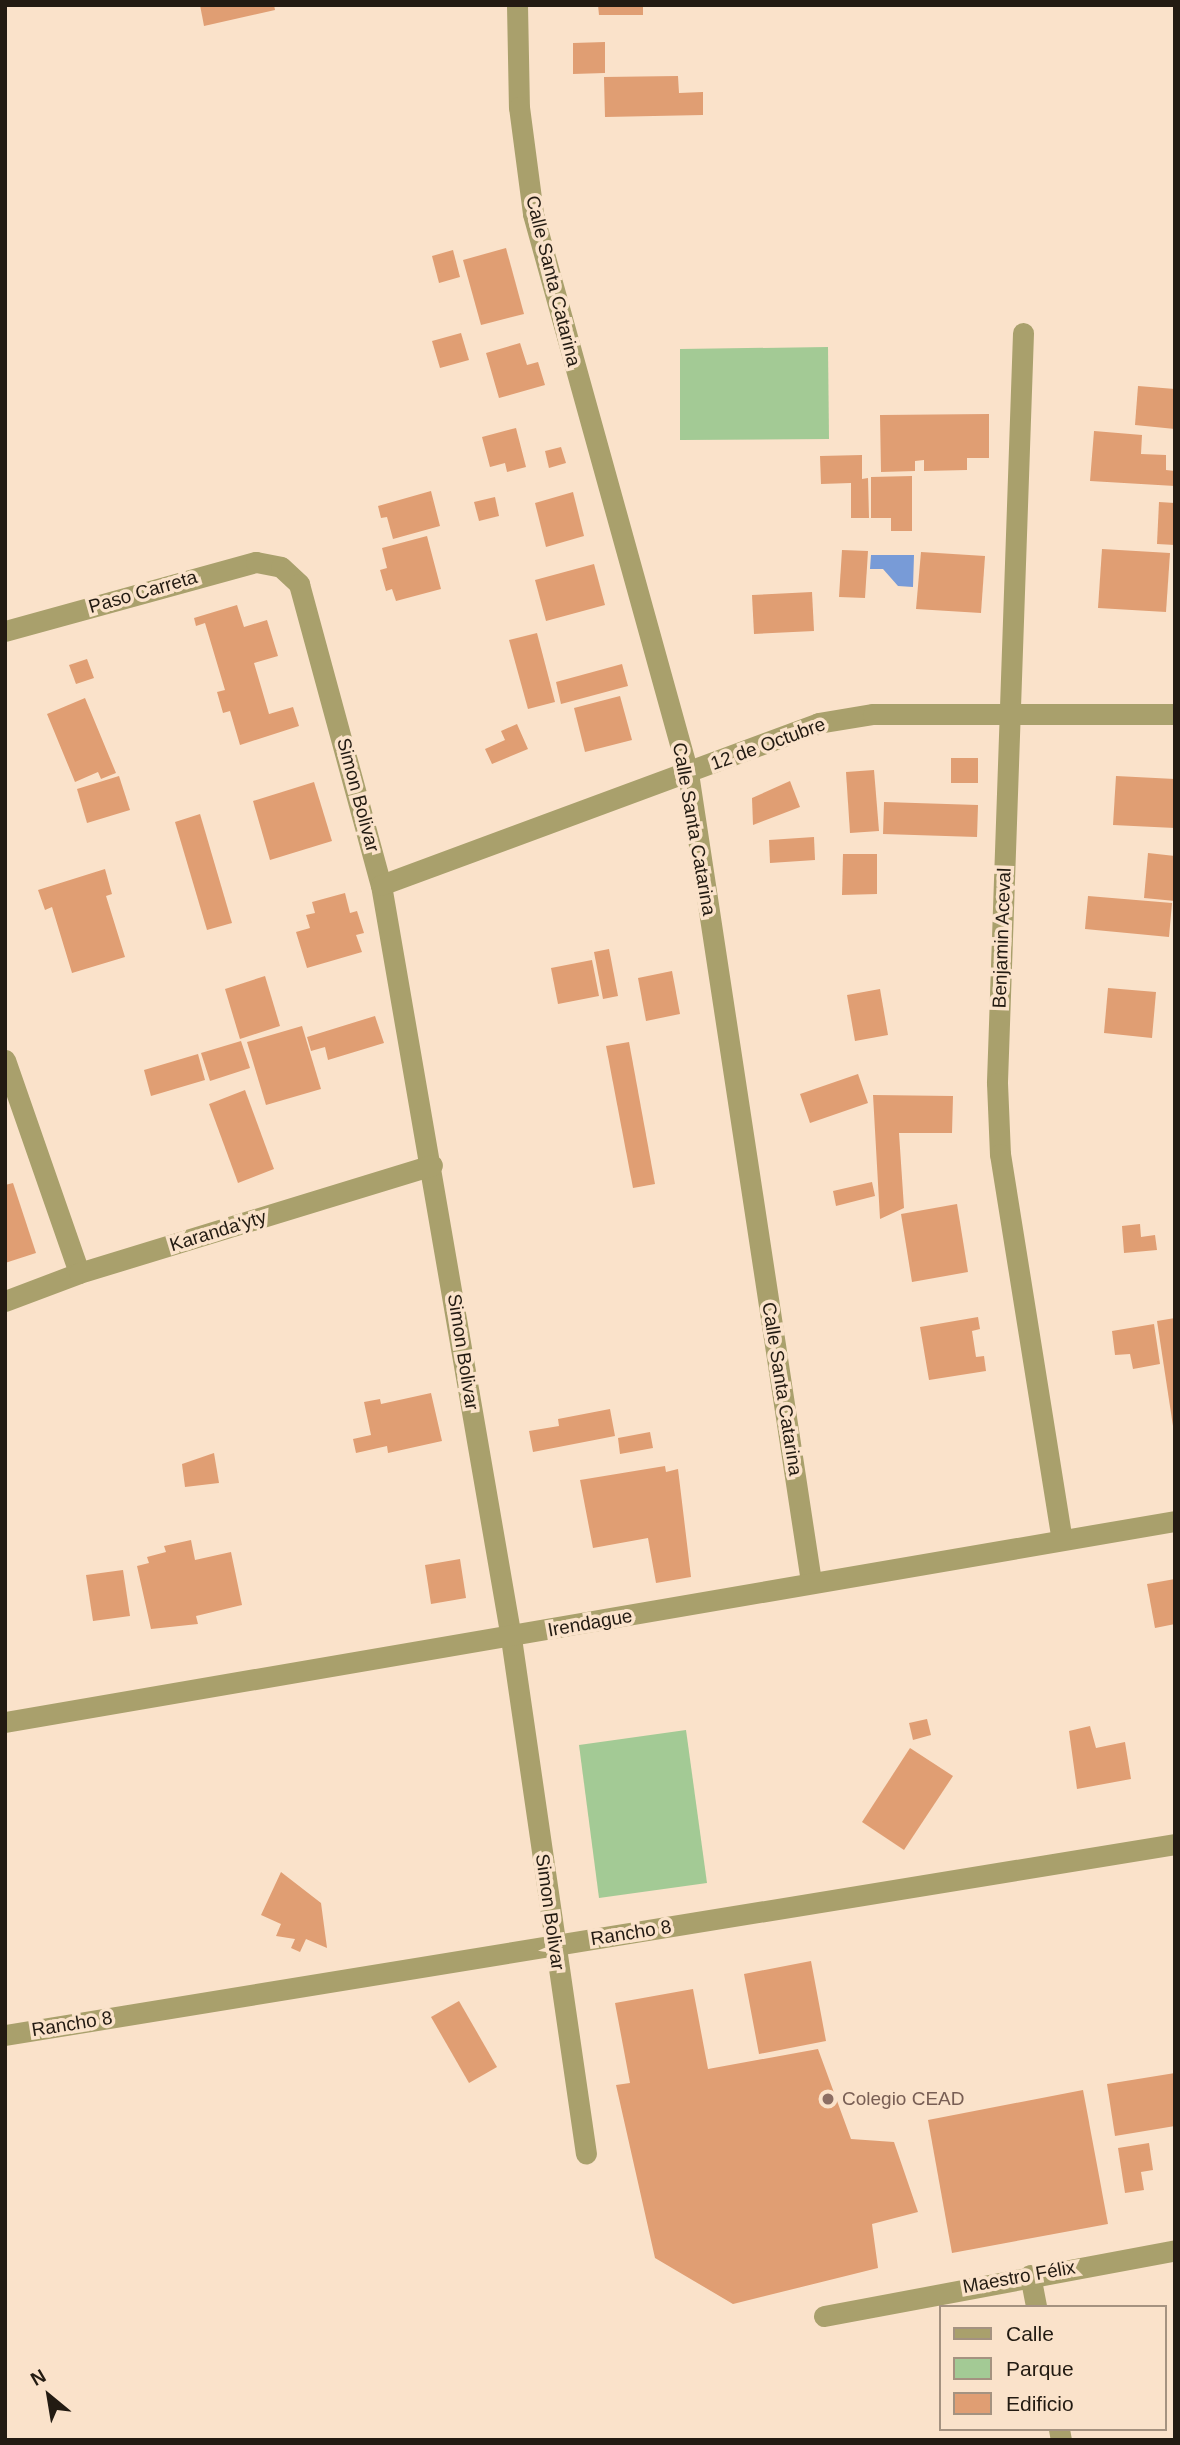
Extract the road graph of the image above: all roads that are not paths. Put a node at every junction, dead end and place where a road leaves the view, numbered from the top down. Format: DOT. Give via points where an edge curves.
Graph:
graph roads {
  1 [pos="517,5"];
  2 [pos="1023,333"];
  3 [pos="281,566"];
  4 [pos="5,631"];
  5 [pos="1175,714"];
  6 [pos="1010,715"];
  7 [pos="688,773"];
  8 [pos="382,885"];
  9 [pos="5,1060"];
  10 [pos="432,1165"];
  11 [pos="79,1273"];
  12 [pos="5,1301"];
  13 [pos="1175,1521"];
  14 [pos="1062,1539"];
  15 [pos="811,1582"];
  16 [pos="511,1638"];
  17 [pos="5,1722"];
  18 [pos="1175,1844"];
  19 [pos="554,1945"];
  20 [pos="5,2035"];
  21 [pos="586,2154"];
  22 [pos="1175,2250"];
  23 [pos="1030,2275"];
  24 [pos="1036,2305"];
  25 [pos="824,2316"];
  1 -- 7 [label="street, Calle Santa Catarina" via="519,107 533,214"];
  2 -- 6 [label="street, Benjamin Aceval"];
  3 -- 4 [label="street, Paso Carreta" via="256,562 230,567"];
  3 -- 8 [label="street, Simon Bolivar" via="299,584 307,606"];
  5 -- 6 [label="street, 12 de Octubre"];
  6 -- 7 [label="street, 12 de Octubre" via="873,714 818,723"];
  6 -- 14 [label="street, Benjamin Aceval" via="996,1083 1000,1154"];
  7 -- 8 [label="street, 12 de Octubre"];
  7 -- 15 [label="street, Calle Santa Catarina"];
  8 -- 10 [label="street, Simon Bolivar"];
  9 -- 11 [label="street"];
  10 -- 11 [label="street, Karanda'yty"];
  10 -- 16 [label="street, Simon Bolivar"];
  11 -- 12 [label="street, Karanda'yty"];
  13 -- 14 [label="street, Irendague"];
  14 -- 15 [label="street, Irendague"];
  15 -- 16 [label="street, Irendague"];
  16 -- 17 [label="street, Irendague"];
  16 -- 19 [label="street, Simon Bolivar"];
  18 -- 19 [label="street, Rancho 8"];
  19 -- 20 [label="street, Rancho 8"];
  19 -- 21 [label="street, Simon Bolivar"];
  22 -- 23 [label="street, Maestro Félix"];
  23 -- 24 [label="street"];
  23 -- 25 [label="street, Maestro Félix"];
}
